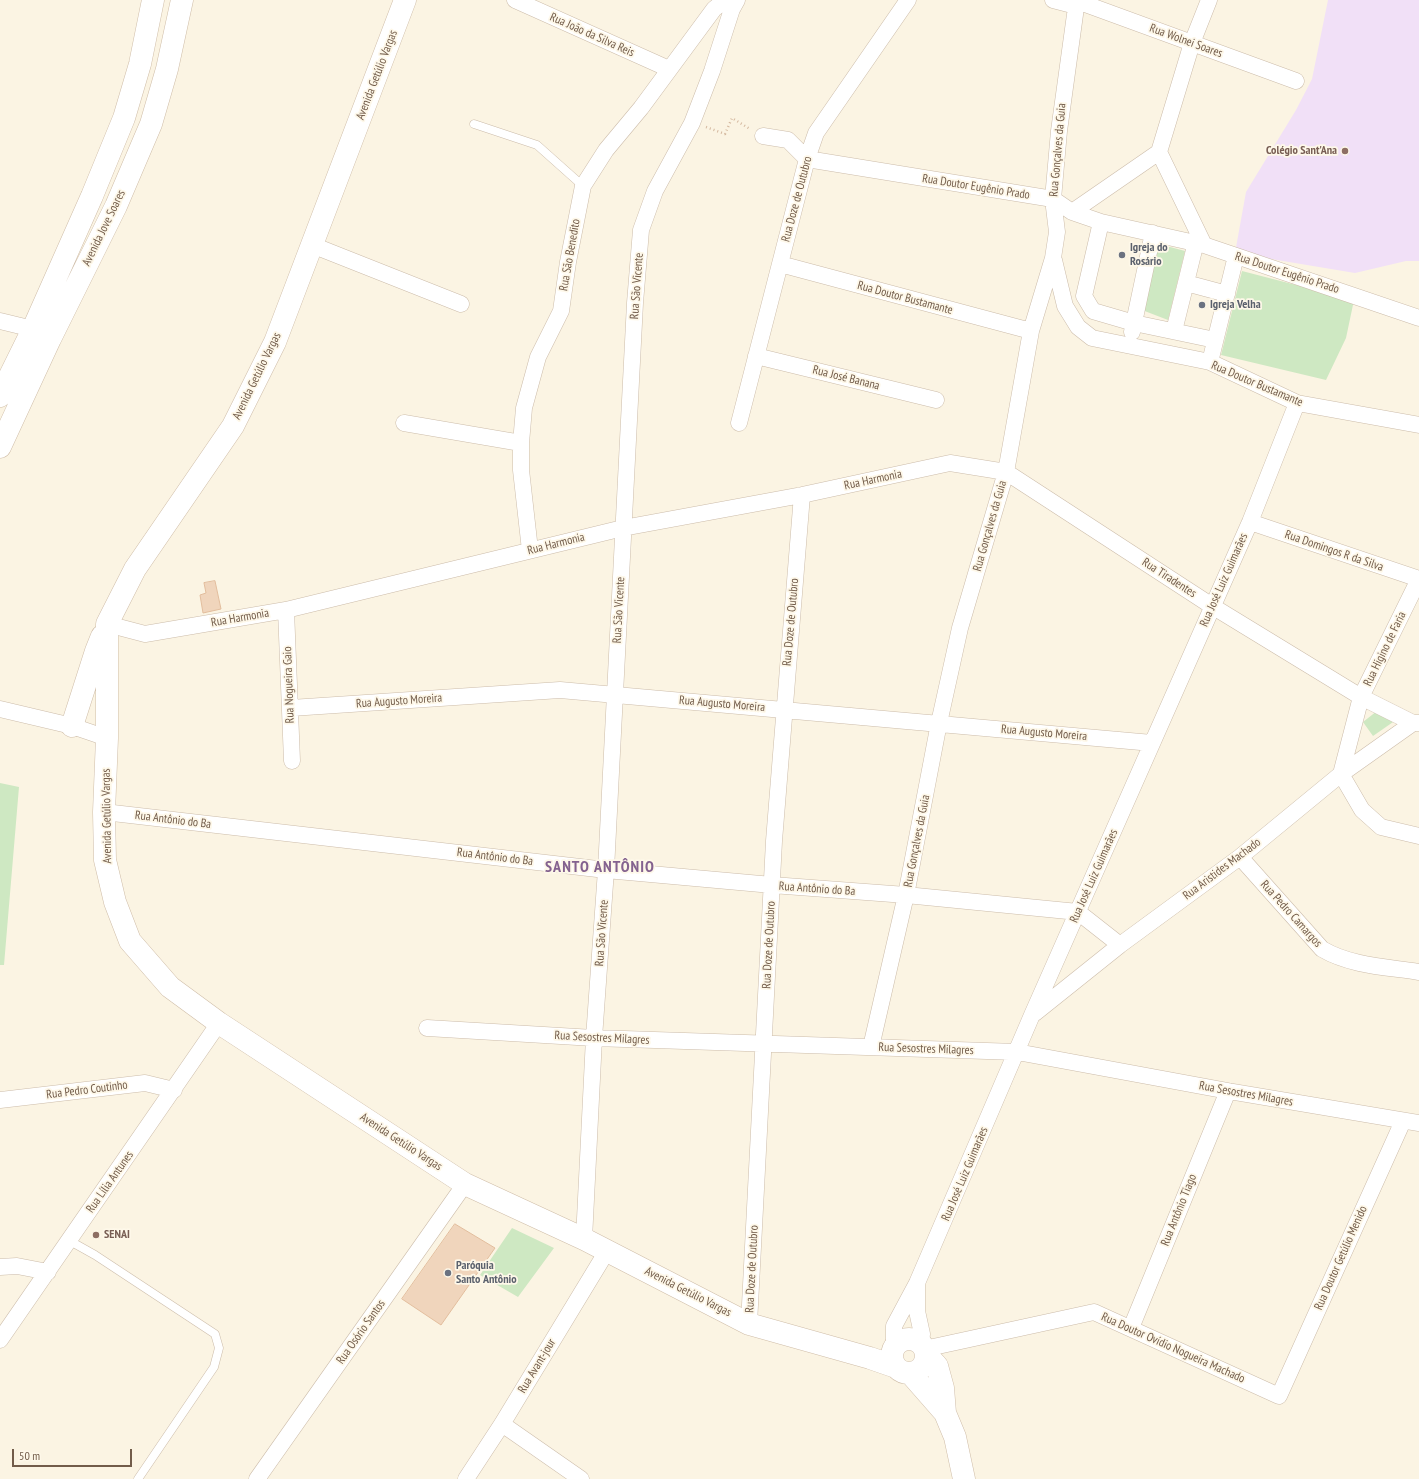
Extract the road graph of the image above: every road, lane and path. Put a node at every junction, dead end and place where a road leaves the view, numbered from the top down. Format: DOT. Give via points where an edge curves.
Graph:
graph roads {
  1 [pos="153,0"];
  2 [pos="182,0"];
  3 [pos="405,0"];
  4 [pos="515,0"];
  5 [pos="725,0"];
  6 [pos="737,0"];
  7 [pos="908,0"];
  8 [pos="1053,0"];
  9 [pos="1209,0"];
  10 [pos="1077,2"];
  11 [pos="1192,43"];
  12 [pos="669,69"];
  13 [pos="1296,81"];
  14 [pos="692,122"];
  15 [pos="474,124"];
  16 [pos="763,136"];
  17 [pos="1159,152"];
  18 [pos="807,159"];
  19 [pos="583,186"];
  20 [pos="1053,199"];
  21 [pos="1072,212"];
  22 [pos="1101,222"];
  23 [pos="1153,233"];
  24 [pos="312,244"];
  25 [pos="1200,244"];
  26 [pos="1236,256"];
  27 [pos="1053,258"];
  28 [pos="780,264"];
  29 [pos="1186,283"];
  30 [pos="1227,294"];
  31 [pos="461,304"];
  32 [pos="1419,318"];
  33 [pos="0,321"];
  34 [pos="1134,323"];
  35 [pos="33,330"];
  36 [pos="1031,331"];
  37 [pos="1174,331"];
  38 [pos="1215,340"];
  39 [pos="1129,345"];
  40 [pos="756,356"];
  41 [pos="1210,362"];
  42 [pos="0,396"];
  43 [pos="936,400"];
  44 [pos="1297,404"];
  45 [pos="739,422"];
  46 [pos="404,423"];
  47 [pos="1419,425"];
  48 [pos="521,443"];
  49 [pos="0,447"];
  50 [pos="1006,472"];
  51 [pos="802,495"];
  52 [pos="1250,522"];
  53 [pos="623,528"];
  54 [pos="530,550"];
  55 [pos="1419,579"];
  56 [pos="1212,606"];
  57 [pos="286,610"];
  58 [pos="108,624"];
  59 [pos="614,694"];
  60 [pos="1361,697"];
  61 [pos="290,708"];
  62 [pos="0,709"];
  63 [pos="784,709"];
  64 [pos="939,723"];
  65 [pos="1416,723"];
  66 [pos="72,726"];
  67 [pos="107,738"];
  68 [pos="1152,743"];
  69 [pos="292,761"];
  70 [pos="1341,774"];
  71 [pos="104,812"];
  72 [pos="1419,836"];
  73 [pos="1240,857"];
  74 [pos="606,870"];
  75 [pos="772,885"];
  76 [pos="906,895"];
  77 [pos="1078,912"];
  78 [pos="1120,945"];
  79 [pos="1419,972"];
  80 [pos="1032,1015"];
  81 [pos="219,1023"];
  82 [pos="427,1028"];
  83 [pos="594,1038"];
  84 [pos="764,1044"];
  85 [pos="872,1047"];
  86 [pos="1017,1052"];
  87 [pos="174,1090"];
  88 [pos="1228,1091"];
  89 [pos="0,1100"];
  90 [pos="1411,1122"];
  91 [pos="465,1184"];
  92 [pos="584,1239"];
  93 [pos="70,1241"];
  94 [pos="607,1251"];
  95 [pos="0,1267"];
  96 [pos="48,1272"];
  97 [pos="917,1283"];
  98 [pos="749,1324"];
  99 [pos="1131,1328"];
  100 [pos="0,1340"];
  101 [pos="923,1349"];
  102 [pos="900,1363"];
  103 [pos="1279,1396"];
  104 [pos="946,1413"];
  105 [pos="502,1424"];
  106 [pos="138,1479"];
  107 [pos="257,1479"];
  108 [pos="466,1479"];
  109 [pos="580,1479"];
  110 [pos="964,1479"];
  1 -- 35 [label="street, Avenida Jove Soares" via="140,64 124,118"];
  2 -- 49 [label="street, Avenida Jove Soares" via="167,69 151,124 116,206"];
  3 -- 24 [label="street, Avenida Getúlio Vargas"];
  4 -- 12 [label="street, Rua João da Silva Reis"];
  5 -- 12 [label="street, Rua São Benedito" via="714,9"];
  6 -- 14 [label="street, Rua São Vicente"];
  7 -- 18 [label="street, Rua Doze de Outubro" via="816,133"];
  8 -- 10 [label="street"];
  9 -- 11 [label="street"];
  10 -- 11 [label="street, Rua Wolnei Soares"];
  10 -- 20 [label="street, Rua Gonçalves da Guia" via="1059,131"];
  11 -- 13 [label="street, Rua Wolnei Soares"];
  11 -- 17 [label="street"];
  12 -- 19 [label="street, Rua São Benedito" via="606,150"];
  14 -- 16 [label="path" via="724,134 732,118"];
  14 -- 53 [label="street, Rua São Vicente" via="655,191 641,230"];
  15 -- 19 [label="lane" via="537,145"];
  16 -- 18 [label="street" via="788,140"];
  17 -- 21 [label="street"];
  17 -- 25 [label="street"];
  18 -- 20 [label="street, Rua Doutor Eugênio Prado"];
  18 -- 28 [label="street, Rua Doze de Outubro"];
  19 -- 48 [label="street, Rua São Benedito" via="568,262 562,311 538,357 524,408"];
  20 -- 21 [label="street, Rua Doutor Eugênio Prado"];
  20 -- 27 [label="street, Rua Gonçalves da Guia" via="1057,232"];
  21 -- 22 [label="street, Rua Doutor Eugênio Prado"];
  22 -- 23 [label="street, Rua Doutor Eugênio Prado"];
  22 -- 34 [label="street" via="1084,296 1093,311"];
  23 -- 25 [label="street, Rua Doutor Eugênio Prado"];
  23 -- 34 [label="street"];
  24 -- 31 [label="street"];
  24 -- 58 [label="street, Avenida Getúlio Vargas" via="275,342 233,426 135,569"];
  25 -- 26 [label="street, Rua Doutor Eugênio Prado"];
  25 -- 29 [label="street"];
  26 -- 30 [label="street"];
  26 -- 32 [label="street, Rua Doutor Eugênio Prado"];
  27 -- 36 [label="street, Rua Gonçalves da Guia"];
  27 -- 39 [label="street, Rua Doutor Bustamante" via="1065,306 1078,327 1092,338"];
  28 -- 36 [label="street, Rua Doutor Bustamante"];
  28 -- 40 [label="street, Rua Doze de Outubro"];
  29 -- 30 [label="street"];
  29 -- 37 [label="street"];
  30 -- 38 [label="street"];
  33 -- 35 [label="street"];
  34 -- 37 [label="street"];
  34 -- 39 [label="street"];
  35 -- 42 [label="street, Avenida Jove Soares"];
  36 -- 50 [label="street, Rua Gonçalves da Guia"];
  37 -- 38 [label="street"];
  38 -- 41 [label="street"];
  39 -- 41 [label="street, Rua Doutor Bustamante"];
  40 -- 43 [label="street, Rua José Banana"];
  40 -- 45 [label="street, Rua Doze de Outubro"];
  41 -- 44 [label="street, Rua Doutor Bustamante"];
  44 -- 47 [label="street, Rua Doutor Bustamante"];
  44 -- 52 [label="street, Rua José Luiz Guimarães"];
  46 -- 48 [label="street"];
  48 -- 54 [label="street, Rua São Benedito"];
  50 -- 51 [label="street, Rua Harmonia" via="950,463"];
  50 -- 56 [label="street, Rua Tiradentes"];
  50 -- 64 [label="street, Rua Gonçalves da Guia" via="960,628"];
  51 -- 53 [label="street, Rua Harmonia"];
  51 -- 63 [label="street, Rua Doze de Outubro"];
  52 -- 55 [label="street, Rua Domingos R da Silva"];
  52 -- 56 [label="street, Rua José Luiz Guimarães"];
  53 -- 54 [label="street, Rua Harmonia"];
  53 -- 59 [label="street, Rua São Vicente"];
  54 -- 57 [label="street, Rua Harmonia"];
  55 -- 60 [label="street, Rua Higino de Faria"];
  56 -- 60 [label="street, Rua Tiradentes"];
  56 -- 68 [label="street, Rua José Luiz Guimarães"];
  57 -- 58 [label="street, Rua Harmonia" via="145,634"];
  57 -- 61 [label="street, Rua Nogueira Gaio"];
  58 -- 66 [label="street" via="96,651"];
  58 -- 67 [label="street, Avenida Getúlio Vargas"];
  59 -- 61 [label="street, Rua Augusto Moreira" via="560,690"];
  59 -- 63 [label="street, Rua Augusto Moreira"];
  59 -- 74 [label="street, Rua São Vicente"];
  60 -- 65 [label="street, Rua Tiradentes"];
  60 -- 70 [label="street, Rua Higino de Faria"];
  61 -- 69 [label="street, Rua Nogueira Gaio"];
  62 -- 66 [label="street"];
  63 -- 64 [label="street, Rua Augusto Moreira"];
  63 -- 75 [label="street, Rua Doze de Outubro"];
  64 -- 68 [label="street, Rua Augusto Moreira"];
  64 -- 76 [label="street, Rua Gonçalves da Guia"];
  65 -- 70 [label="street, Rua Aristides Machado"];
  66 -- 67 [label="street"];
  67 -- 71 [label="street, Avenida Getúlio Vargas"];
  68 -- 77 [label="street, Rua José Luiz Guimarães"];
  70 -- 72 [label="street" via="1362,810 1381,827"];
  70 -- 73 [label="street, Rua Aristides Machado"];
  71 -- 74 [label="street, Rua Antônio do Ba"];
  71 -- 81 [label="street, Avenida Getúlio Vargas" via="105,860 115,902 130,941 170,987"];
  73 -- 78 [label="street, Rua Aristides Machado"];
  73 -- 79 [label="street, Rua Pedro Camargos" via="1322,949 1335,956 1355,961"];
  74 -- 75 [label="street, Rua Antônio do Ba"];
  74 -- 83 [label="street, Rua São Vicente"];
  75 -- 76 [label="street, Rua Antônio do Ba"];
  75 -- 84 [label="street, Rua Doze de Outubro"];
  76 -- 77 [label="street, Rua Antônio do Ba"];
  76 -- 85 [label="street, Rua Gonçalves da Guia"];
  77 -- 78 [label="street"];
  77 -- 80 [label="street, Rua José Luiz Guimarães"];
  78 -- 80 [label="street, Rua Aristides Machado"];
  80 -- 86 [label="street, Rua José Luiz Guimarães"];
  81 -- 87 [label="street, Rua Lília Antunes"];
  81 -- 91 [label="street, Avenida Getúlio Vargas"];
  82 -- 83 [label="street, Rua Sesostres Milagres"];
  83 -- 84 [label="street, Rua Sesostres Milagres"];
  83 -- 92 [label="street, Rua São Vicente"];
  84 -- 85 [label="street, Rua Sesostres Milagres"];
  84 -- 98 [label="street, Rua Doze de Outubro"];
  85 -- 86 [label="street, Rua Sesostres Milagres"];
  86 -- 88 [label="street, Rua Sesostres Milagres"];
  86 -- 97 [label="street, Rua José Luiz Guimarães"];
  87 -- 89 [label="street, Rua Pedro Coutinho" via="145,1083"];
  87 -- 93 [label="street, Rua Lília Antunes"];
  88 -- 90 [label="street, Rua Sesostres Milagres"];
  88 -- 99 [label="street, Rua Antônio Tiago"];
  90 -- 103 [label="street, Rua Doutor Getúlio Menido"];
  91 -- 92 [label="street, Avenida Getúlio Vargas"];
  91 -- 107 [label="street, Rua Osório Santos"];
  92 -- 94 [label="street, Avenida Getúlio Vargas"];
  93 -- 96 [label="street, Rua Lília Antunes"];
  93 -- 106 [label="lane" via="215,1334 220,1348 214,1367"];
  94 -- 98 [label="street, Avenida Getúlio Vargas"];
  94 -- 105 [label="street, Rua Avant-jour"];
  95 -- 96 [label="street" via="16,1266"];
  96 -- 100 [label="street, Rua Lília Antunes"];
  97 -- 101 [label="street" via="917,1311"];
  97 -- 102 [label="street, Rua José Luiz Guimarães" via="894,1326"];
  98 -- 102 [label="street, Avenida Getúlio Vargas" via="870,1358"];
  99 -- 101 [label="street, Rua Doutor Ovídio Nogueira Machado" via="1094,1312"];
  99 -- 103 [label="street, Rua Doutor Ovídio Nogueira Machado"];
  101 -- 102 [label="street" via="924,1362 916,1372"];
  101 -- 102 [label="street" via="913,1340 901,1342"];
  101 -- 104 [label="street" via="937,1366"];
  102 -- 104 [label="street"];
  104 -- 110 [label="street" via="955,1437"];
  105 -- 108 [label="street, Rua Avant-jour"];
  105 -- 109 [label="street"];
}
